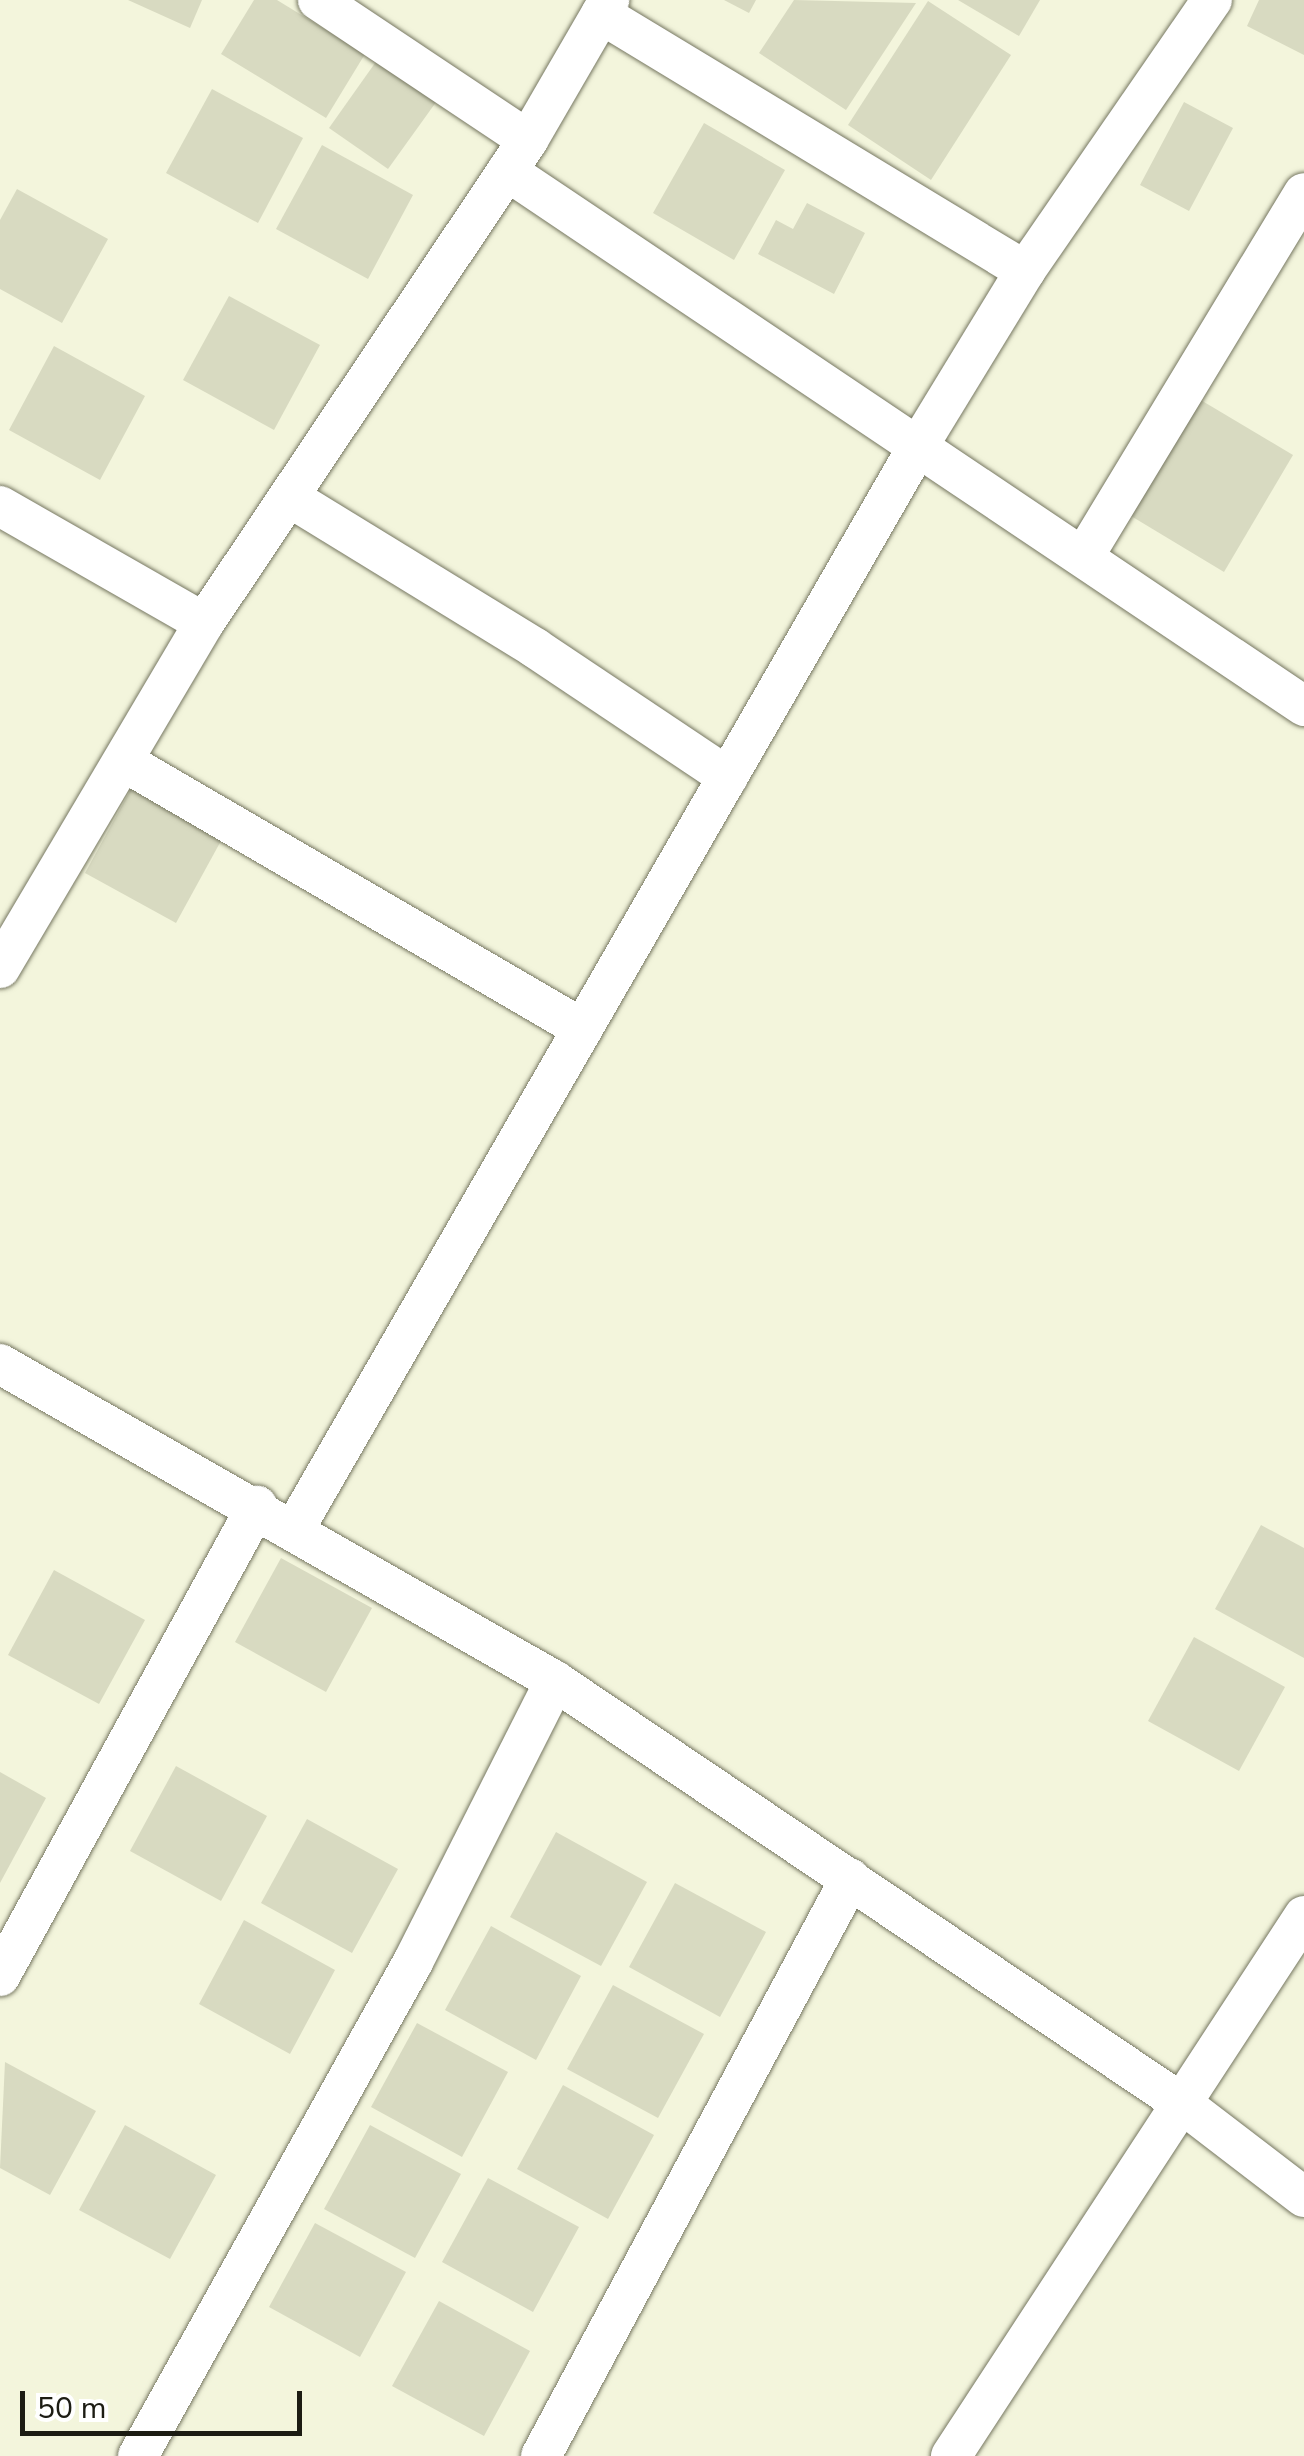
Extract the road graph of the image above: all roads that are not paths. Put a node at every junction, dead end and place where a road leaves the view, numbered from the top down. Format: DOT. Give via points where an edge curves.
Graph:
graph roads {
  1 [pos="318,0"];
  2 [pos="1212,0"];
  3 [pos="605,7"];
  4 [pos="518,156"];
  5 [pos="1304,193"];
  6 [pos="1024,270"];
  7 [pos="917,448"];
  8 [pos="289,497"];
  9 [pos="0,506"];
  10 [pos="1084,556"];
  11 [pos="204,623"];
  12 [pos="1304,706"];
  13 [pos="123,761"];
  14 [pos="728,777"];
  15 [pos="12,919"];
  16 [pos="0,968"];
  17 [pos="583,1030"];
  18 [pos="0,1364"];
  19 [pos="257,1506"];
  20 [pos="295,1528"];
  21 [pos="555,1681"];
  22 [pos="850,1878"];
  23 [pos="1304,1916"];
  24 [pos="0,1976"];
  25 [pos="1184,2105"];
  26 [pos="1304,2197"];
  27 [pos="138,2456"];
  28 [pos="541,2456"];
  29 [pos="951,2456"];
  1 -- 4 [label="street"];
  2 -- 6 [label="street"];
  3 -- 4 [label="street"];
  3 -- 6 [label="street"];
  4 -- 7 [label="street"];
  4 -- 8 [label="street"];
  5 -- 10 [label="street"];
  6 -- 7 [label="street"];
  7 -- 10 [label="street"];
  7 -- 14 [label="street"];
  8 -- 11 [label="street"];
  8 -- 14 [label="street"];
  9 -- 11 [label="street"];
  10 -- 12 [label="street"];
  11 -- 13 [label="street"];
  13 -- 15 [label="street"];
  13 -- 17 [label="street"];
  14 -- 17 [label="street"];
  15 -- 16 [label="street"];
  17 -- 20 [label="street"];
  18 -- 19 [label="street"];
  19 -- 20 [label="street"];
  19 -- 24 [label="street"];
  20 -- 21 [label="street"];
  21 -- 22 [label="street"];
  21 -- 27 [label="street" via="413,1962"];
  22 -- 25 [label="street"];
  22 -- 28 [label="street"];
  23 -- 25 [label="street"];
  25 -- 26 [label="street"];
  25 -- 29 [label="street"];
}
